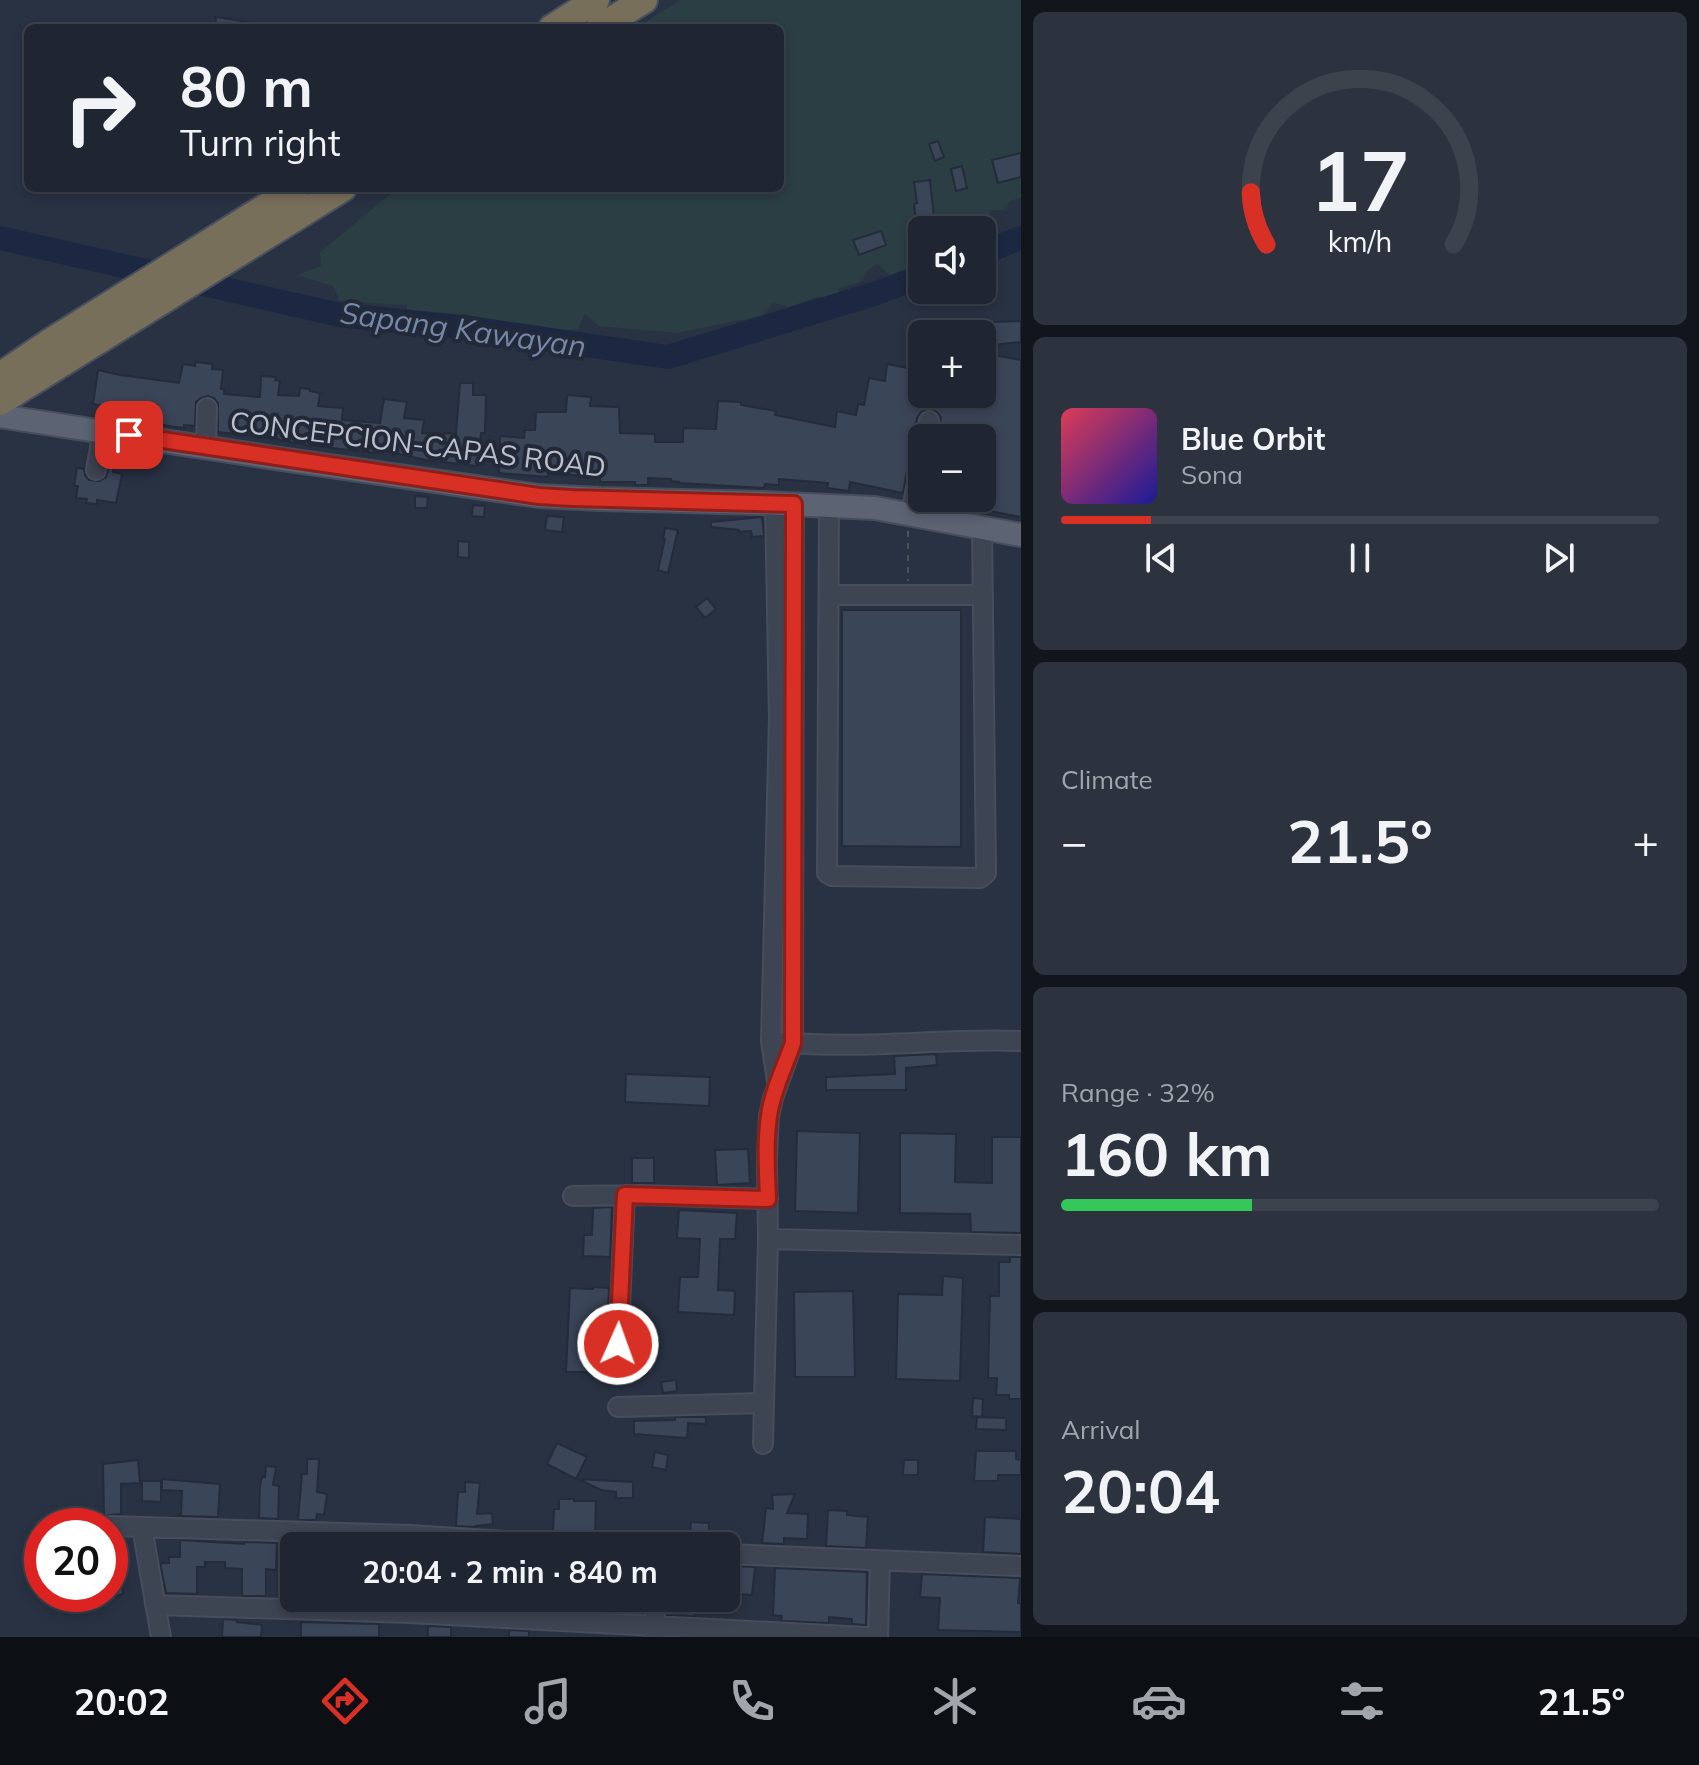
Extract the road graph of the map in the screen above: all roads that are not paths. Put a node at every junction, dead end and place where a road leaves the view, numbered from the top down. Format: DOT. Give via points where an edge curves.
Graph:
graph roads {
  1 [pos="596,0"];
  2 [pos="644,0"];
  3 [pos="558,24"];
  4 [pos="605,24"];
  5 [pos="290,192"];
  6 [pos="337,192"];
  7 [pos="3,397"];
  8 [pos="207,408"];
  9 [pos="103,431"];
  10 [pos="206,447"];
  11 [pos="96,470"];
  12 [pos="785,504"];
  13 [pos="829,506"];
  14 [pos="910,514"];
  15 [pos="982,528"];
  16 [pos="1021,535"];
  17 [pos="829,595"];
  18 [pos="983,595"];
  19 [pos="771,1041"];
  20 [pos="1021,1041"];
  21 [pos="793,1043"];
  22 [pos="778,1088"];
  23 [pos="625,1195"];
  24 [pos="573,1196"];
  25 [pos="768,1199"];
  26 [pos="768,1239"];
  27 [pos="1021,1245"];
  28 [pos="617,1375"];
  29 [pos="762,1403"];
  30 [pos="618,1407"];
  31 [pos="763,1444"];
  32 [pos="128,1527"];
  33 [pos="142,1527"];
  34 [pos="280,1534"];
  35 [pos="740,1555"];
  36 [pos="880,1561"];
  37 [pos="1021,1566"];
  38 [pos="155,1605"];
  39 [pos="280,1605"];
  40 [pos="466,1612"];
  41 [pos="656,1612"];
  42 [pos="655,1632"];
  43 [pos="161,1637"];
  44 [pos="866,1637"];
  45 [pos="878,1637"];
  1 -- 3 [label="highway"];
  2 -- 4 [label="highway"];
  5 -- 7 [label="highway" via="50,342"];
  6 -- 7 [label="highway"];
  7 -- 9 [label="main road, CONCEPCION-CAPAS ROAD"];
  8 -- 10 [label="street"];
  9 -- 10 [label="main road, CONCEPCION-CAPAS ROAD"];
  9 -- 11 [label="street"];
  10 -- 12 [label="main road, CONCEPCION-CAPAS ROAD" via="539,496"];
  12 -- 13 [label="main road, CONCEPCION-CAPAS ROAD"];
  12 -- 19 [label="street"];
  12 -- 21 [label="street"];
  13 -- 14 [label="main road, CONCEPCION-CAPAS ROAD"];
  13 -- 17 [label="street"];
  14 -- 15 [label="main road, CONCEPCION-CAPAS ROAD"];
  15 -- 16 [label="main road, CONCEPCION-CAPAS ROAD"];
  15 -- 18 [label="street"];
  17 -- 18 [label="street"];
  17 -- 18 [label="street" via="827,873 980,878 986,873"];
  19 -- 21 [label="street"];
  19 -- 22 [label="street"];
  20 -- 21 [label="street"];
  21 -- 22 [label="street"];
  22 -- 25 [label="street" via="769,1116"];
  23 -- 24 [label="street"];
  23 -- 25 [label="street"];
  23 -- 28 [label="street"];
  25 -- 26 [label="street"];
  26 -- 27 [label="street"];
  26 -- 29 [label="street"];
  29 -- 30 [label="street"];
  29 -- 31 [label="street"];
  32 -- 33 [label="street"];
  33 -- 34 [label="street"];
  33 -- 38 [label="street"];
  35 -- 36 [label="street"];
  36 -- 37 [label="street"];
  36 -- 45 [label="street"];
  38 -- 39 [label="street"];
  38 -- 43 [label="street"];
  40 -- 42 [label="street"];
  41 -- 42 [label="street"];
  42 -- 44 [label="street"];
}
